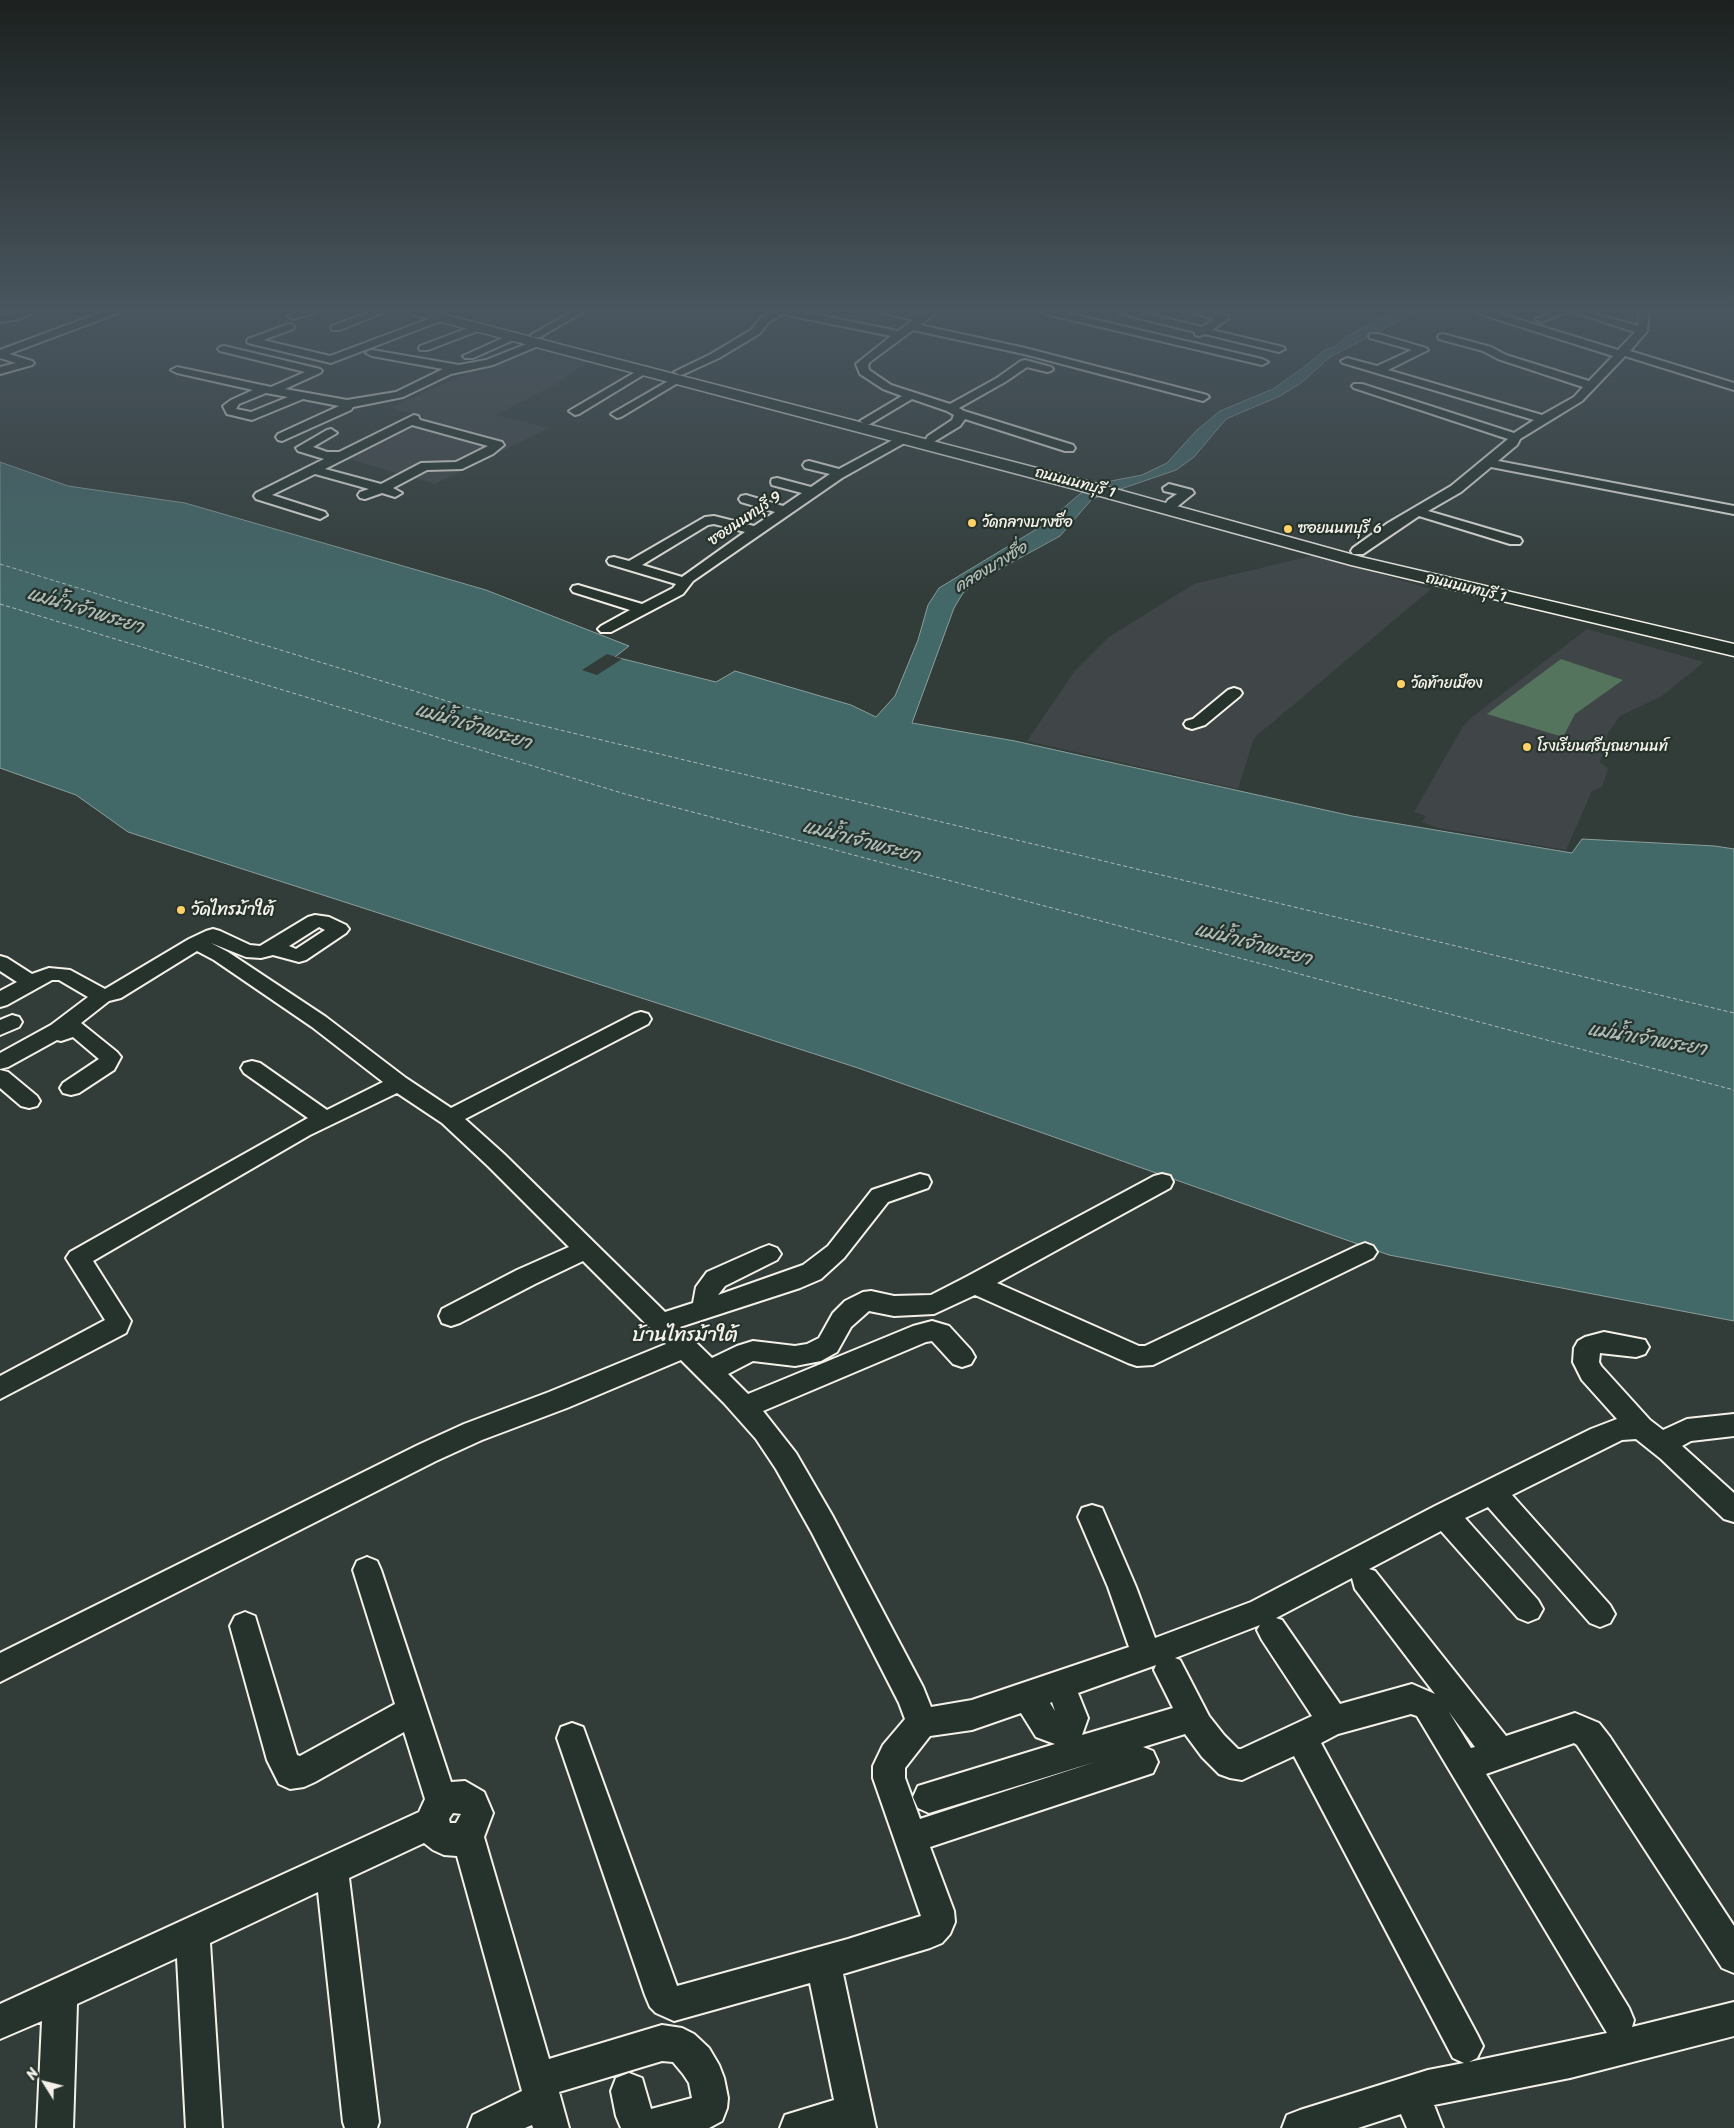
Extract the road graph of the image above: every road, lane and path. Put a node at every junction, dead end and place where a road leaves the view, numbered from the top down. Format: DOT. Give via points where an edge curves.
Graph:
graph roads {
  1 [pos="231,410"];
  2 [pos="266,410"];
  3 [pos="339,410"];
  4 [pos="623,410"];
  5 [pos="804,410"];
  6 [pos="818,410"];
  7 [pos="886,410"];
  8 [pos="1433,410"];
  9 [pos="1508,410"];
  10 [pos="1560,410"];
  11 [pos="956,411"];
  12 [pos="617,414"];
  13 [pos="1545,420"];
  14 [pos="866,422"];
  15 [pos="331,433"];
  16 [pos="1515,437"];
  17 [pos="282,438"];
  18 [pos="904,438"];
  19 [pos="932,439"];
  20 [pos="1069,448"];
  21 [pos="335,457"];
  22 [pos="1486,462"];
  23 [pos="350,464"];
  24 [pos="809,465"];
  25 [pos="297,473"];
  26 [pos="842,473"];
  27 [pos="388,474"];
  28 [pos="404,478"];
  29 [pos="1081,481"];
  30 [pos="777,482"];
  31 [pos="382,488"];
  32 [pos="814,492"];
  33 [pos="395,493"];
  34 [pos="365,495"];
  35 [pos="1133,496"];
  36 [pos="277,497"];
  37 [pos="746,499"];
  38 [pos="1734,510"];
  39 [pos="786,511"];
  40 [pos="1418,512"];
  41 [pos="320,515"];
  42 [pos="757,531"];
  43 [pos="1514,542"];
  44 [pos="1358,556"];
  45 [pos="614,561"];
  46 [pos="632,565"];
  47 [pos="1415,566"];
  48 [pos="685,582"];
  49 [pos="578,589"];
  50 [pos="641,609"];
  51 [pos="1584,616"];
  52 [pos="606,629"];
  53 [pos="1734,639"];
  54 [pos="1734,645"];
  55 [pos="1734,650"];
  56 [pos="1734,657"];
  57 [pos="1734,665"];
  58 [pos="1234,693"];
  59 [pos="1192,724"];
  60 [pos="199,944"];
  61 [pos="273,948"];
  62 [pos="0,962"];
  63 [pos="31,982"];
  64 [pos="102,996"];
  65 [pos="0,1000"];
  66 [pos="641,1020"];
  67 [pos="58,1030"];
  68 [pos="0,1062"];
  69 [pos="252,1068"];
  70 [pos="0,1077"];
  71 [pos="398,1083"];
  72 [pos="71,1088"];
  73 [pos="29,1101"];
  74 [pos="450,1118"];
  75 [pos="326,1120"];
  76 [pos="920,1182"];
  77 [pos="1162,1182"];
  78 [pos="586,1250"];
  79 [pos="1365,1252"];
  80 [pos="769,1254"];
  81 [pos="975,1284"];
  82 [pos="706,1309"];
  83 [pos="451,1316"];
  84 [pos="660,1324"];
  85 [pos="1636,1347"];
  86 [pos="683,1348"];
  87 [pos="962,1357"];
  88 [pos="708,1372"];
  89 [pos="0,1388"];
  90 [pos="745,1407"];
  91 [pos="1734,1425"];
  92 [pos="1651,1436"];
  93 [pos="1492,1492"];
  94 [pos="1734,1510"];
  95 [pos="1445,1515"];
  96 [pos="1092,1517"];
  97 [pos="367,1570"];
  98 [pos="1365,1580"];
  99 [pos="1528,1609"];
  100 [pos="1600,1614"];
  101 [pos="245,1626"];
  102 [pos="1272,1630"];
  103 [pos="1158,1662"];
  104 [pos="0,1668"];
  105 [pos="0,1675"];
  106 [pos="0,1681"];
  107 [pos="1060,1685"];
  108 [pos="1028,1696"];
  109 [pos="413,1711"];
  110 [pos="1193,1717"];
  111 [pos="1333,1721"];
  112 [pos="922,1723"];
  113 [pos="1301,1737"];
  114 [pos="572,1738"];
  115 [pos="1072,1743"];
  116 [pos="1500,1754"];
  117 [pos="1142,1762"];
  118 [pos="1464,1766"];
  119 [pos="929,1797"];
  120 [pos="437,1813"];
  121 [pos="910,1838"];
  122 [pos="332,1869"];
  123 [pos="192,1933"];
  124 [pos="1732,1948"];
  125 [pos="823,1962"];
  126 [pos="60,1994"];
  127 [pos="1734,2019"];
  128 [pos="1617,2020"];
  129 [pos="0,2022"];
  130 [pos="1465,2046"];
  131 [pos="629,2091"];
  132 [pos="1411,2093"];
  133 [pos="544,2103"];
  134 [pos="857,2120"];
  135 [pos="361,2122"];
  136 [pos="55,2128"];
  137 [pos="204,2128"];
  138 [pos="486,2128"];
  139 [pos="647,2128"];
  140 [pos="798,2128"];
  141 [pos="1300,2128"];
  142 [pos="1425,2128"];
  1 -- 2 [label="street" via="252,416"];
  3 -- 17 [label="street"];
  4 -- 12 [label="street"];
  5 -- 18 [label="main road, ถนนนนทบุรี 1"];
  6 -- 14 [label="main road, ถนนนนทบุรี 1"];
  7 -- 14 [label="street"];
  8 -- 16 [label="street"];
  9 -- 13 [label="street"];
  10 -- 13 [label="street"];
  11 -- 19 [label="street" via="960,418 956,423"];
  11 -- 20 [label="street"];
  13 -- 16 [label="street"];
  14 -- 19 [label="main road, ถนนนนทบุรี 1"];
  15 -- 21 [label="street" via="302,448"];
  16 -- 22 [label="street"];
  18 -- 26 [label="street, ซอยนนทบุรี 9"];
  18 -- 29 [label="main road, ถนนนนทบุรี 1"];
  19 -- 29 [label="main road, ถนนนนทบุรี 1"];
  21 -- 23 [label="street"];
  21 -- 25 [label="street"];
  21 -- 28 [label="street" via="405,417 498,445 454,467 425,466"];
  22 -- 38 [label="street"];
  22 -- 40 [label="street" via="1456,489"];
  24 -- 26 [label="street"];
  25 -- 31 [label="street"];
  25 -- 36 [label="street" via="305,483"];
  25 -- 41 [label="street" via="261,496"];
  26 -- 32 [label="street, ซอยนนทบุรี 9"];
  27 -- 28 [label="street"];
  28 -- 31 [label="street"];
  29 -- 35 [label="main road, ถนนนนทบุรี 1"];
  30 -- 32 [label="street"];
  31 -- 33 [label="street"];
  31 -- 34 [label="street"];
  32 -- 39 [label="street, ซอยนนทบุรี 9"];
  35 -- 44 [label="main road, ถนนนนทบุรี 1"];
  35 -- 44 [label="main road, ถนนนนทบุรี 1" via="1171,495"];
  37 -- 39 [label="street"];
  39 -- 42 [label="street, ซอยนนทบุรี 9"];
  40 -- 43 [label="street"];
  40 -- 44 [label="street" via="1393,526"];
  42 -- 46 [label="street" via="714,520 705,521"];
  42 -- 48 [label="street, ซอยนนทบุรี 9"];
  44 -- 47 [label="main road, ถนนนนทบุรี 1"];
  44 -- 51 [label="main road, ถนนนนทบุรี 1"];
  44 -- 57 [label="main road" via="1458,592"];
  45 -- 46 [label="street"];
  46 -- 48 [label="street"];
  47 -- 53 [label="main road, ถนนนนทบุรี 1"];
  47 -- 54 [label="main road"];
  48 -- 50 [label="street, ซอยนนทบุรี 9" via="678,591"];
  49 -- 50 [label="street"];
  50 -- 52 [label="street, ซอยนนทบุรี 9"];
  51 -- 55 [label="main road, ถนนนนทบุรี 1"];
  51 -- 56 [label="main road"];
  58 -- 59 [label="street" via="1199,722"];
  60 -- 61 [label="street" via="212,935 246,951 261,952"];
  60 -- 64 [label="street" via="126,987"];
  60 -- 71 [label="street" via="319,1022"];
  62 -- 63 [label="street"];
  63 -- 64 [label="street" via="49,974 63,974"];
  63 -- 65 [label="street"];
  64 -- 67 [label="street"];
  66 -- 74 [label="street"];
  67 -- 68 [label="street"];
  67 -- 72 [label="street" via="61,1034 76,1028 110,1057 106,1065"];
  69 -- 75 [label="street"];
  70 -- 73 [label="street"];
  71 -- 74 [label="street"];
  71 -- 75 [label="street"];
  74 -- 78 [label="street"];
  75 -- 89 [label="street" via="302,1130 78,1258 119,1321 117,1326"];
  76 -- 82 [label="street" via="880,1196 850,1236 812,1272"];
  77 -- 81 [label="street"];
  78 -- 83 [label="street"];
  78 -- 84 [label="street"];
  79 -- 81 [label="street" via="1153,1355 1145,1356 1137,1356"];
  80 -- 82 [label="street" via="716,1279 708,1287"];
  81 -- 88 [label="street" via="934,1304 894,1306 863,1302 842,1320 828,1345 812,1354 795,1356 753,1351"];
  82 -- 84 [label="street"];
  84 -- 86 [label="street"];
  85 -- 92 [label="street" via="1604,1342 1594,1344 1587,1348 1586,1362 1590,1372"];
  86 -- 88 [label="street"];
  86 -- 104 [label="street" via="426,1453"];
  87 -- 90 [label="street" via="940,1333 922,1333"];
  88 -- 90 [label="street"];
  90 -- 112 [label="street" via="786,1461 822,1524 912,1697"];
  91 -- 92 [label="street"];
  92 -- 93 [label="street" via="1620,1429"];
  92 -- 94 [label="street"];
  93 -- 95 [label="street"];
  93 -- 100 [label="street"];
  95 -- 99 [label="street"];
  95 -- 103 [label="street"];
  96 -- 103 [label="street"];
  97 -- 109 [label="street"];
  98 -- 116 [label="street"];
  101 -- 109 [label="street" via="290,1773 304,1771"];
  102 -- 111 [label="street"];
  103 -- 107 [label="street"];
  103 -- 110 [label="street"];
  105 -- 106 [label="street"];
  107 -- 108 [label="street"];
  107 -- 115 [label="street" via="1073,1718"];
  108 -- 112 [label="street" via="972,1715"];
  108 -- 115 [label="street" via="1047,1726"];
  109 -- 120 [label="street"];
  110 -- 113 [label="street" via="1213,1746 1230,1763 1242,1765"];
  110 -- 115 [label="street"];
  111 -- 113 [label="street"];
  111 -- 118 [label="street" via="1412,1699 1428,1706"];
  112 -- 121 [label="street" via="894,1756 890,1766 889,1778"];
  113 -- 130 [label="street"];
  114 -- 125 [label="street" via="662,1994 668,2001 674,2004"];
  115 -- 119 [label="street"];
  116 -- 118 [label="street"];
  116 -- 124 [label="street" via="1575,1728 1588,1734"];
  117 -- 121 [label="street"];
  118 -- 128 [label="street"];
  120 -- 122 [label="street"];
  120 -- 133 [label="street" via="436,1834 456,1840 467,1834"];
  121 -- 125 [label="street" via="937,1911 938,1922 930,1931"];
  122 -- 123 [label="street"];
  122 -- 135 [label="street"];
  123 -- 126 [label="street"];
  123 -- 137 [label="street"];
  125 -- 134 [label="street"];
  126 -- 129 [label="street"];
  126 -- 136 [label="street"];
  127 -- 132 [label="street" via="1570,2060"];
  131 -- 139 [label="street" via="634,2116"];
  132 -- 141 [label="street"];
  132 -- 142 [label="street"];
  133 -- 138 [label="street"];
  133 -- 139 [label="street" via="662,2043 682,2046 706,2078 709,2108 695,2116"];
  134 -- 140 [label="street"];
}
